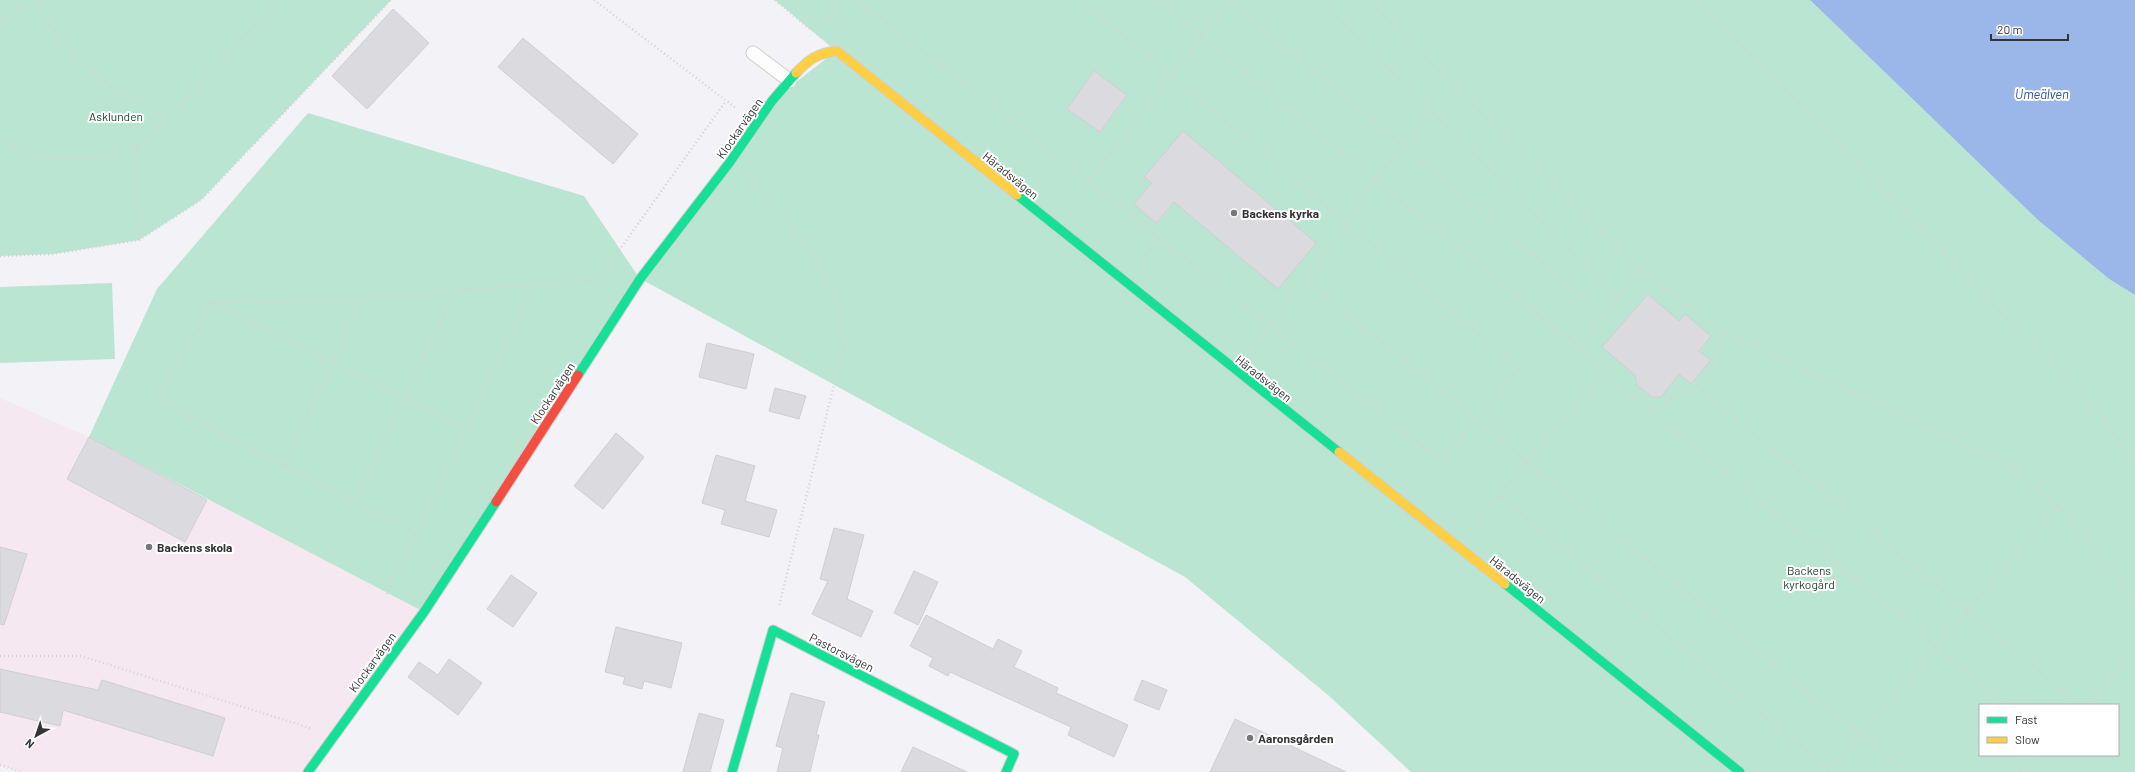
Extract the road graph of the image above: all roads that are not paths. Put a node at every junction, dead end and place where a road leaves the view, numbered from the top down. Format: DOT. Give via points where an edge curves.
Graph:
graph roads {
  1 [pos="837,52"];
  2 [pos="753,53"];
  3 [pos="790,81"];
  4 [pos="308,772"];
  5 [pos="732,772"];
  6 [pos="1006,772"];
  7 [pos="1740,772"];
  1 -- 3 [label="street, Klockarvägen" via="821,53 810,60"];
  1 -- 7 [label="street, Häradsvägen"];
  2 -- 3 [label="lane"];
  3 -- 4 [label="street, Klockarvägen" via="640,279 424,612"];
  5 -- 6 [label="street, Pastorsvägen" via="773,630 1014,754"];
}
